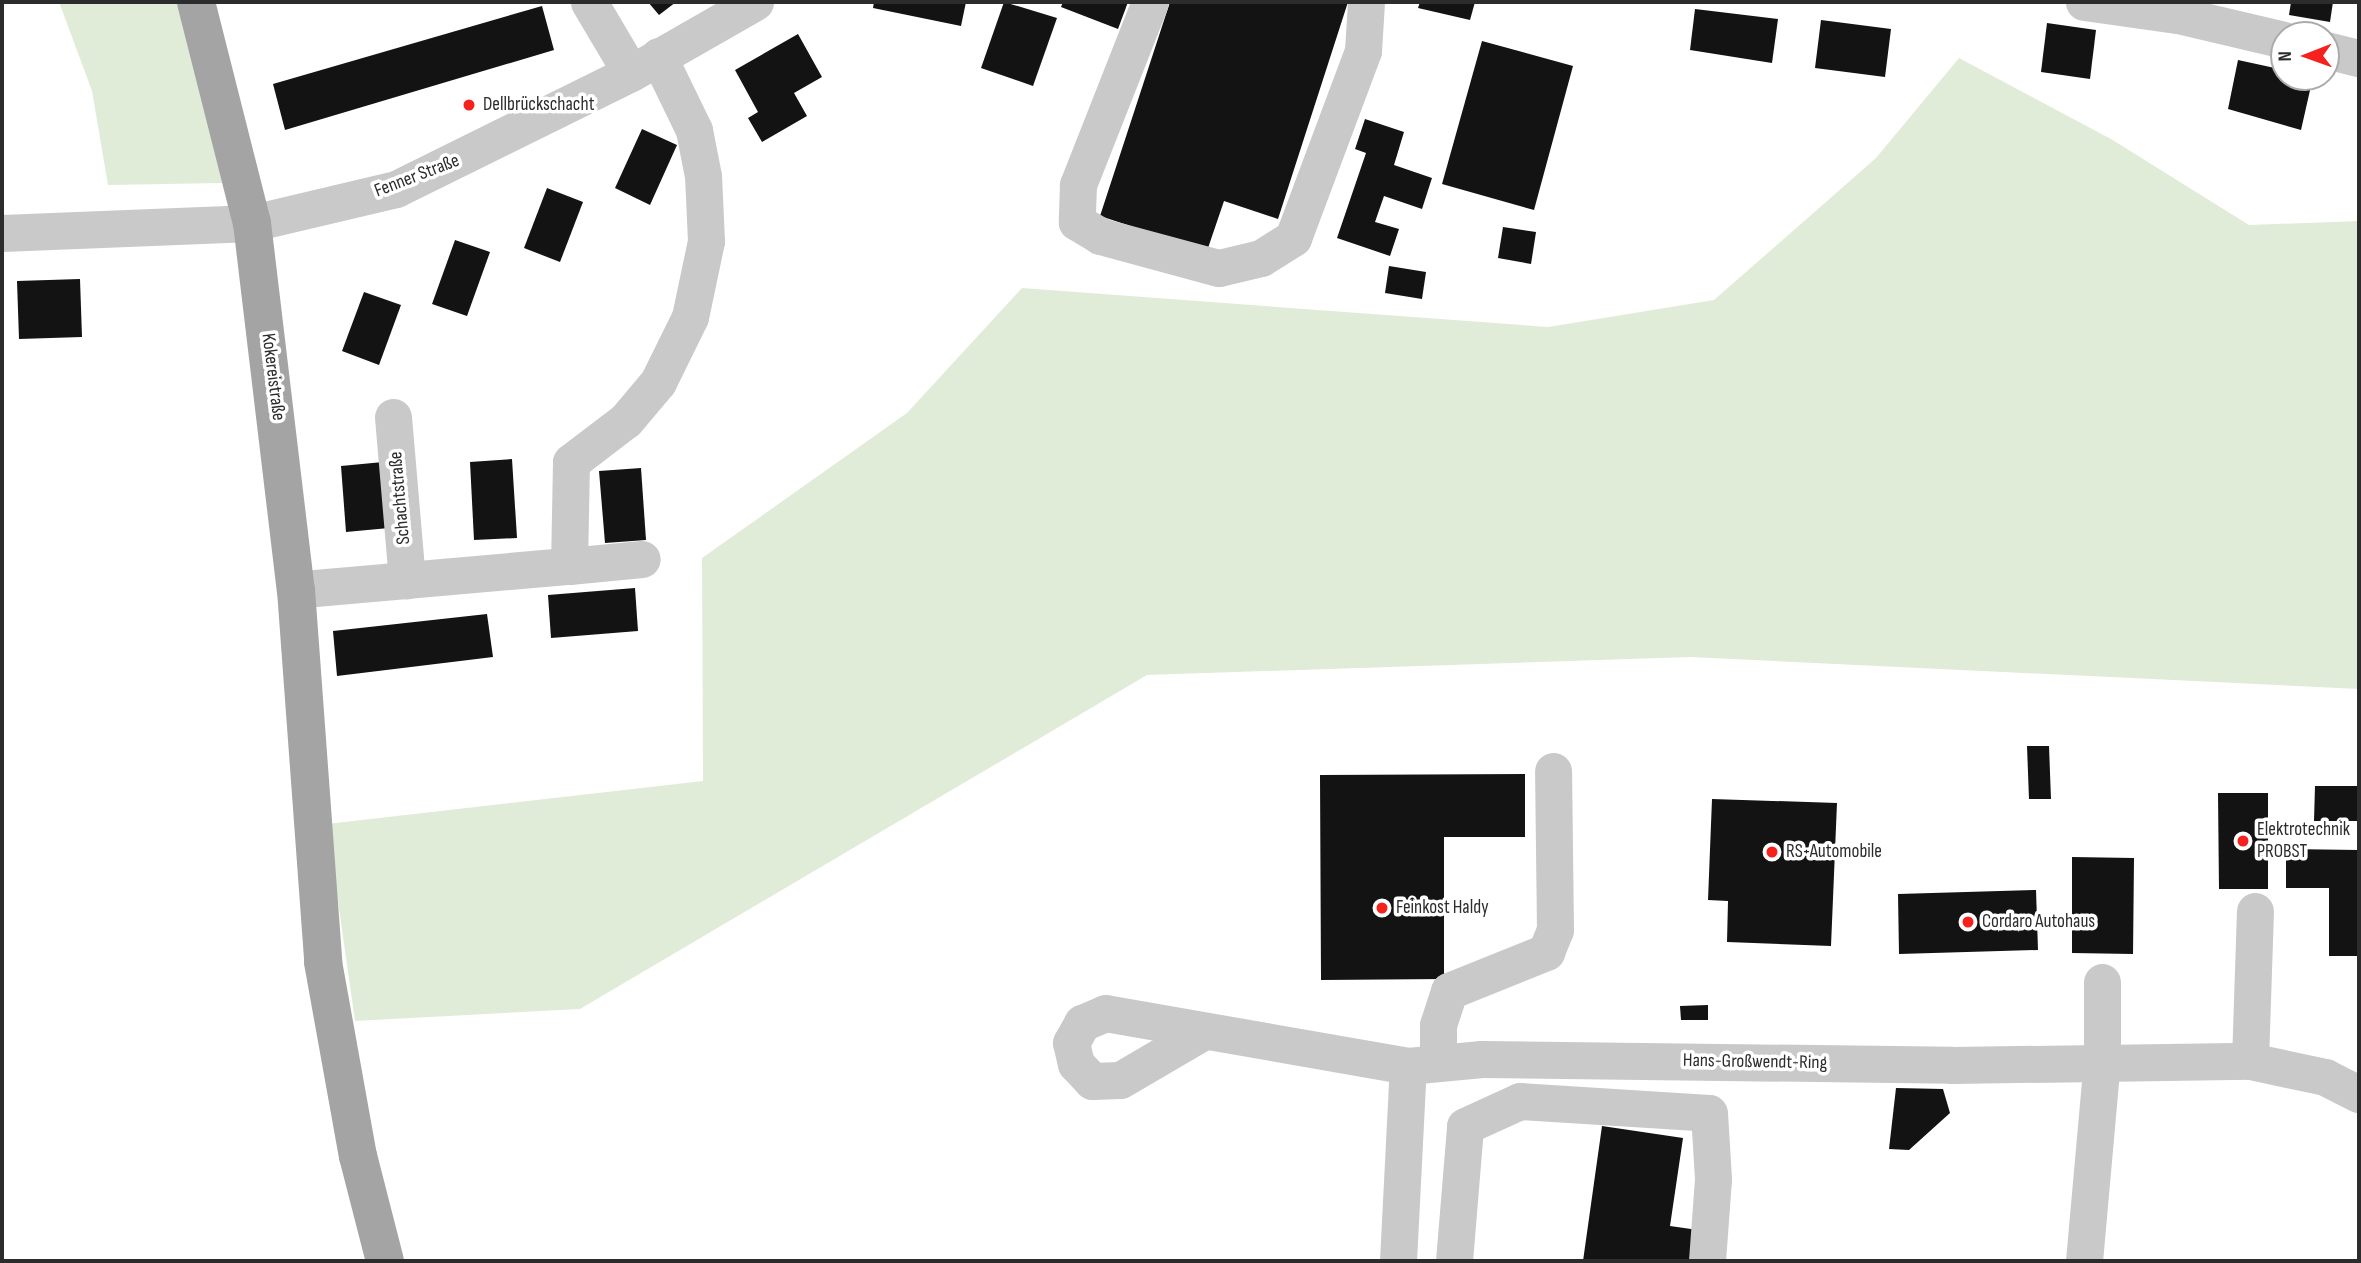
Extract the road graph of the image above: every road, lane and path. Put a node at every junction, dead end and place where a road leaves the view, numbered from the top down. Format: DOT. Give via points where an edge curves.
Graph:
graph roads {
  1 [pos="196,2"];
  2 [pos="589,2"];
  3 [pos="755,2"];
  4 [pos="1150,2"];
  5 [pos="1366,2"];
  6 [pos="2084,2"];
  7 [pos="2270,37"];
  8 [pos="2340,53"];
  9 [pos="2359,58"];
  10 [pos="644,65"];
  11 [pos="252,223"];
  12 [pos="2,233"];
  13 [pos="393,417"];
  14 [pos="642,559"];
  15 [pos="569,565"];
  16 [pos="407,580"];
  17 [pos="315,588"];
  18 [pos="1553,771"];
  19 [pos="2255,911"];
  20 [pos="2102,982"];
  21 [pos="1204,1031"];
  22 [pos="2102,1060"];
  23 [pos="2250,1061"];
  24 [pos="1423,1064"];
  25 [pos="2359,1094"];
  26 [pos="2093,1256"];
  27 [pos="384,1261"];
  28 [pos="1398,1261"];
  29 [pos="1454,1261"];
  30 [pos="1707,1261"];
  1 -- 11 [label="main road, Kokereistraße"];
  2 -- 10 [label="street"];
  3 -- 10 [label="street, Fenner Straße"];
  4 -- 5 [label="street" via="1078,185 1077,222 1100,236 1219,268 1261,258 1293,238 1363,51"];
  6 -- 7 [label="street" via="2178,15"];
  8 -- 9 [label="street"];
  10 -- 11 [label="street, Fenner Straße" via="396,189"];
  10 -- 15 [label="street" via="694,130 703,176 706,241 690,317 658,382 626,421 571,462"];
  11 -- 12 [label="street, Fenner Straße"];
  11 -- 27 [label="main road, Kokereistraße" via="279,418 323,962 358,1156"];
  13 -- 16 [label="street, Schachtstraße"];
  14 -- 15 [label="street"];
  15 -- 16 [label="street"];
  16 -- 17 [label="street"];
  18 -- 24 [label="street" via="1555,930 1546,952 1449,991"];
  19 -- 23 [label="street"];
  20 -- 22 [label="street"];
  21 -- 24 [label="street, Hans-Großwendt-Ring"];
  22 -- 23 [label="street, Hans-Großwendt-Ring"];
  22 -- 24 [label="street, Hans-Großwendt-Ring"];
  22 -- 26 [label="street"];
  23 -- 25 [label="street, Hans-Großwendt-Ring" via="2325,1077"];
  24 -- 28 [label="street"];
  29 -- 30 [label="street" via="1465,1126 1520,1101 1709,1113 1713,1178"];
}
